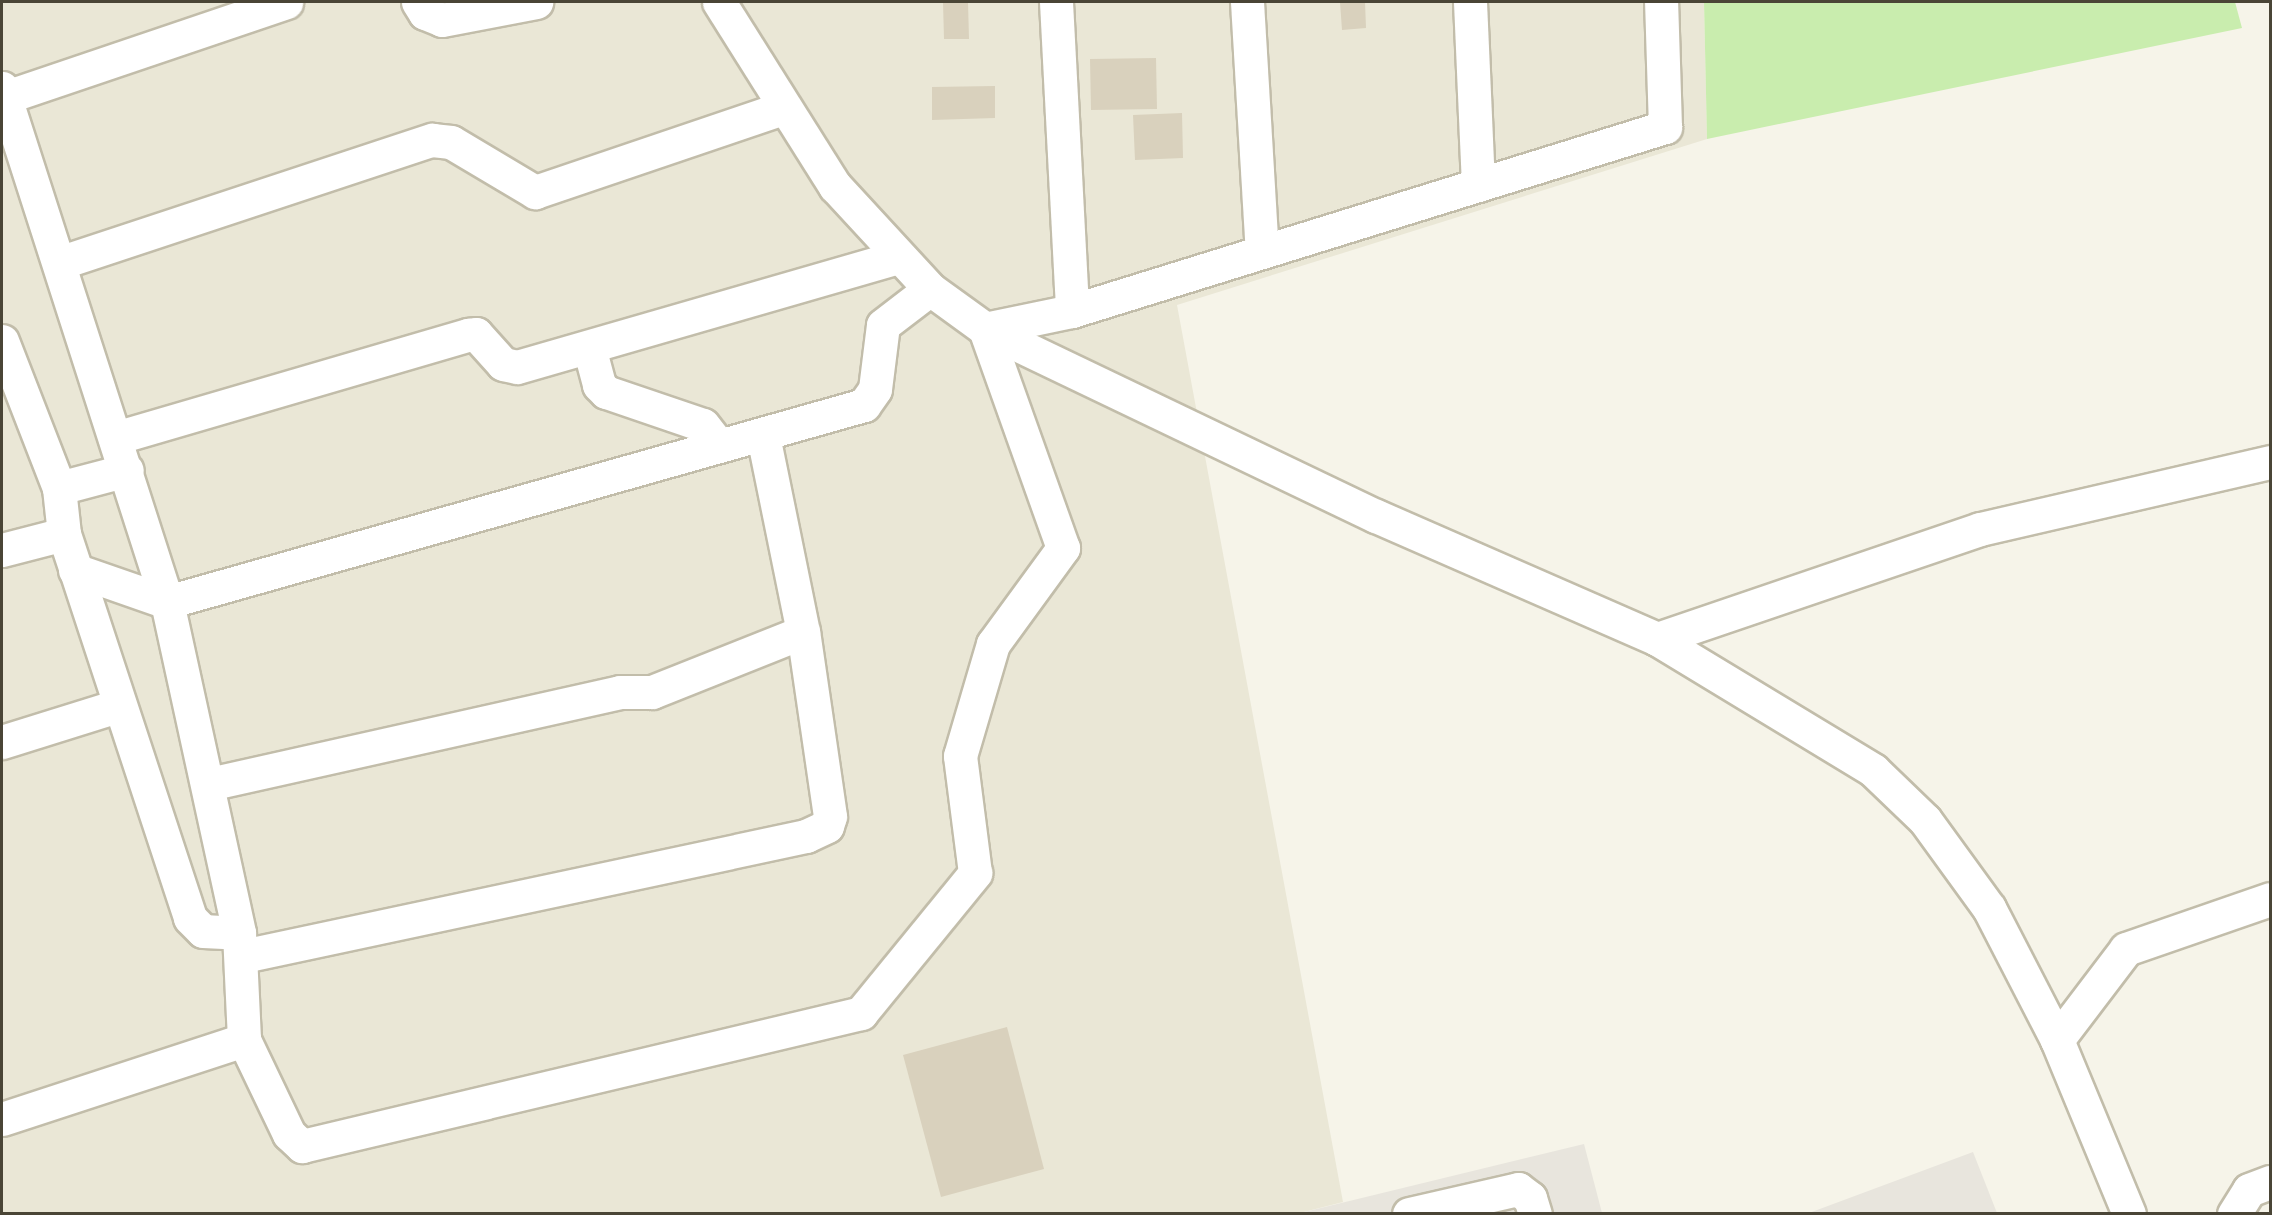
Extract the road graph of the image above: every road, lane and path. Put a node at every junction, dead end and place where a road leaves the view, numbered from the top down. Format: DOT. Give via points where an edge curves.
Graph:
graph roads {
  1 [pos="286,2"];
  2 [pos="418,2"];
  3 [pos="536,2"];
  4 [pos="720,2"];
  5 [pos="1056,2"];
  6 [pos="1247,2"];
  7 [pos="1470,2"];
  8 [pos="1661,2"];
  9 [pos="2,93"];
  10 [pos="783,108"];
  11 [pos="1478,185"];
  12 [pos="1262,252"];
  13 [pos="897,257"];
  14 [pos="59,263"];
  15 [pos="930,289"];
  16 [pos="1072,311"];
  17 [pos="985,329"];
  18 [pos="2,341"];
  19 [pos="589,347"];
  20 [pos="763,435"];
  21 [pos="115,438"];
  22 [pos="718,444"];
  23 [pos="2271,462"];
  24 [pos="127,470"];
  25 [pos="59,488"];
  26 [pos="64,534"];
  27 [pos="2,550"];
  28 [pos="75,570"];
  29 [pos="167,602"];
  30 [pos="803,632"];
  31 [pos="1657,639"];
  32 [pos="117,706"];
  33 [pos="2,742"];
  34 [pos="209,784"];
  35 [pos="2271,899"];
  36 [pos="241,945"];
  37 [pos="244,1040"];
  38 [pos="2056,1040"];
  39 [pos="2,1119"];
  40 [pos="2271,1182"];
  41 [pos="1409,1214"];
  42 [pos="1535,1214"];
  43 [pos="2129,1214"];
  44 [pos="2234,1214"];
  1 -- 9 [label="street"];
  2 -- 3 [label="street" via="425,14 442,20"];
  4 -- 10 [label="street"];
  5 -- 16 [label="street"];
  6 -- 12 [label="street"];
  7 -- 11 [label="street"];
  8 -- 11 [label="street" via="1665,127"];
  9 -- 14 [label="street"];
  10 -- 13 [label="street" via="835,186"];
  10 -- 14 [label="street" via="535,192 451,142 432,140"];
  11 -- 12 [label="street"];
  12 -- 16 [label="street"];
  13 -- 15 [label="street"];
  13 -- 19 [label="street"];
  14 -- 21 [label="street"];
  15 -- 17 [label="street"];
  15 -- 20 [label="street" via="883,325 875,389 864,405"];
  16 -- 17 [label="street"];
  17 -- 31 [label="street" via="1376,516"];
  17 -- 37 [label="street" via="1063,548 993,644 960,756 975,873 870,1005 844,1021 302,1146 288,1134"];
  18 -- 25 [label="street"];
  19 -- 21 [label="street" via="510,368 482,338 468,335"];
  19 -- 22 [label="street" via="599,386 606,392 703,425"];
  20 -- 22 [label="street"];
  20 -- 30 [label="street"];
  21 -- 24 [label="street"];
  22 -- 29 [label="street"];
  23 -- 31 [label="street" via="1980,529"];
  24 -- 25 [label="street"];
  24 -- 29 [label="street"];
  25 -- 26 [label="street"];
  26 -- 27 [label="street"];
  26 -- 28 [label="street"];
  28 -- 29 [label="street"];
  28 -- 32 [label="street"];
  29 -- 34 [label="street"];
  30 -- 34 [label="street" via="652,692 620,692"];
  30 -- 36 [label="street" via="830,816 818,833"];
  31 -- 38 [label="street" via="1821,734 1873,770 1925,820 1989,908"];
  32 -- 33 [label="street"];
  32 -- 36 [label="street" via="190,918 202,931"];
  34 -- 36 [label="street"];
  35 -- 38 [label="street" via="2126,949"];
  36 -- 37 [label="street"];
  37 -- 39 [label="street"];
  38 -- 43 [label="street"];
  40 -- 44 [label="street" via="2249,1190"];
  41 -- 42 [label="street" via="1518,1189 1530,1198"];
}
